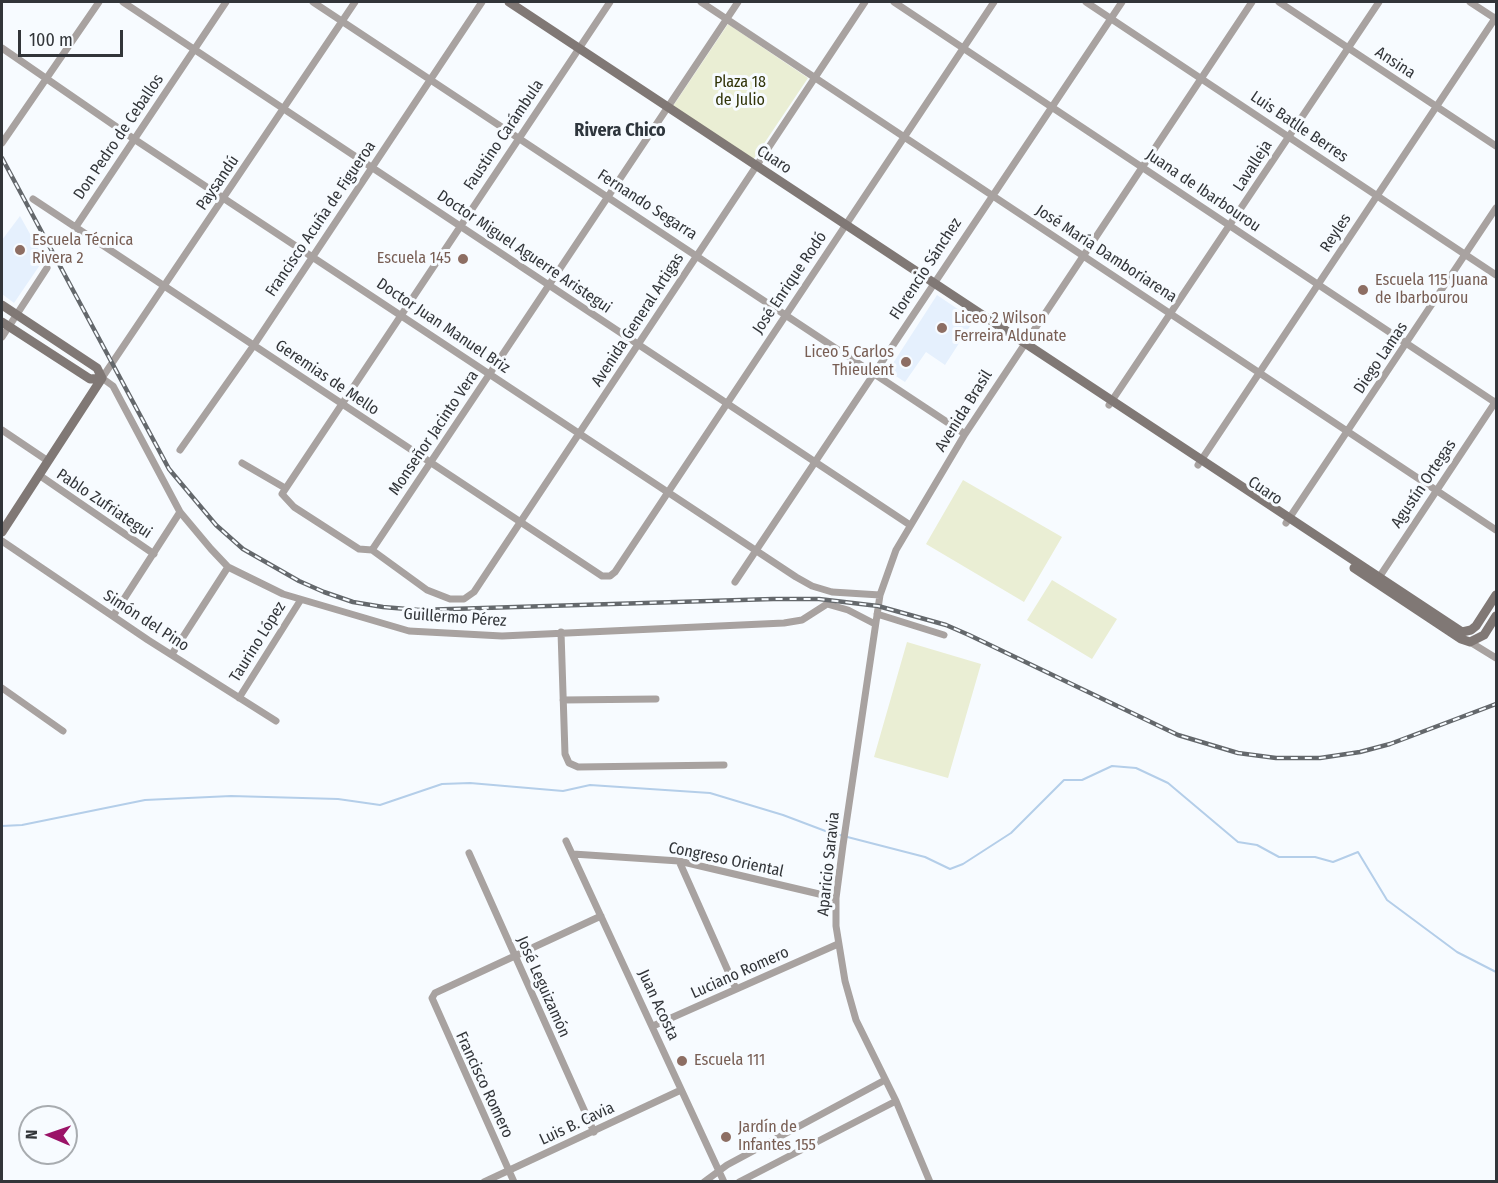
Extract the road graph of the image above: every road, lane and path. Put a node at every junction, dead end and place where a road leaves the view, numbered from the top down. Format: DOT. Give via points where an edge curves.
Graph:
graph roads {
  1 [pos="99,2"];
  2 [pos="123,2"];
  3 [pos="226,2"];
  4 [pos="313,2"];
  5 [pos="355,2"];
  6 [pos="482,2"];
  7 [pos="509,2"];
  8 [pos="610,2"];
  9 [pos="701,2"];
  10 [pos="738,2"];
  11 [pos="865,2"];
  12 [pos="894,2"];
  13 [pos="994,2"];
  14 [pos="1086,2"];
  15 [pos="1122,2"];
  16 [pos="1252,2"];
  17 [pos="1279,2"];
  18 [pos="1379,2"];
  19 [pos="1470,2"];
  20 [pos="1111,18"];
  21 [pos="1496,18"];
  22 [pos="726,19"];
  23 [pos="342,21"];
  24 [pos="2,48"];
  25 [pos="579,48"];
  26 [pos="963,48"];
  27 [pos="1348,48"];
  28 [pos="195,49"];
  29 [pos="45,77"];
  30 [pos="815,77"];
  31 [pos="1200,77"];
  32 [pos="432,80"];
  33 [pos="1051,106"];
  34 [pos="1437,106"];
  35 [pos="284,108"];
  36 [pos="668,108"];
  37 [pos="1289,135"];
  38 [pos="904,136"];
  39 [pos="519,137"];
  40 [pos="134,139"];
  41 [pos="2,143"];
  42 [pos="1497,146"];
  43 [pos="1141,165"];
  44 [pos="756,166"];
  45 [pos="372,167"];
  46 [pos="992,194"];
  47 [pos="609,196"];
  48 [pos="1376,196"];
  49 [pos="224,197"];
  50 [pos="33,200"];
  51 [pos="1497,208"];
  52 [pos="460,225"];
  53 [pos="845,225"];
  54 [pos="1230,226"];
  55 [pos="75,228"];
  56 [pos="1081,254"];
  57 [pos="697,255"];
  58 [pos="1466,255"];
  59 [pos="313,256"];
  60 [pos="47,268"];
  61 [pos="1497,275"];
  62 [pos="933,283"];
  63 [pos="549,284"];
  64 [pos="1318,285"];
  65 [pos="164,286"];
  66 [pos="2,305"];
  67 [pos="1171,313"];
  68 [pos="16,314"];
  69 [pos="401,314"];
  70 [pos="785,314"];
  71 [pos="5,324"];
  72 [pos="2,337"];
  73 [pos="1023,343"];
  74 [pos="639,344"];
  75 [pos="1407,344"];
  76 [pos="254,345"];
  77 [pos="1259,372"];
  78 [pos="874,373"];
  79 [pos="491,374"];
  80 [pos="102,378"];
  81 [pos="727,402"];
  82 [pos="1496,402"];
  83 [pos="1110,403"];
  84 [pos="342,405"];
  85 [pos="2,430"];
  86 [pos="1348,431"];
  87 [pos="579,433"];
  88 [pos="965,434"];
  89 [pos="180,450"];
  90 [pos="48,461"];
  91 [pos="242,462"];
  92 [pos="430,462"];
  93 [pos="815,462"];
  94 [pos="1199,462"];
  95 [pos="39,475"];
  96 [pos="1436,490"];
  97 [pos="283,491"];
  98 [pos="668,491"];
  99 [pos="180,512"];
  100 [pos="1288,521"];
  101 [pos="520,522"];
  102 [pos="910,525"];
  103 [pos="1497,530"];
  104 [pos="2,532"];
  105 [pos="2,541"];
  106 [pos="372,550"];
  107 [pos="756,550"];
  108 [pos="154,554"];
  109 [pos="228,567"];
  110 [pos="606,577"];
  111 [pos="1377,580"];
  112 [pos="735,582"];
  113 [pos="880,594"];
  114 [pos="1497,594"];
  115 [pos="300,601"];
  116 [pos="878,606"];
  117 [pos="877,614"];
  118 [pos="113,616"];
  119 [pos="1497,616"];
  120 [pos="875,624"];
  121 [pos="561,632"];
  122 [pos="944,635"];
  123 [pos="1470,642"];
  124 [pos="172,654"];
  125 [pos="1497,658"];
  126 [pos="2,688"];
  127 [pos="239,698"];
  128 [pos="656,699"];
  129 [pos="563,700"];
  130 [pos="276,721"];
  131 [pos="63,731"];
  132 [pos="724,765"];
  133 [pos="567,840"];
  134 [pos="469,853"];
  135 [pos="573,854"];
  136 [pos="679,861"];
  137 [pos="836,898"];
  138 [pos="601,916"];
  139 [pos="838,944"];
  140 [pos="514,956"];
  141 [pos="736,989"];
  142 [pos="653,1026"];
  143 [pos="885,1080"];
  144 [pos="681,1090"];
  145 [pos="896,1101"];
  146 [pos="594,1132"];
  147 [pos="509,1170"];
  148 [pos="719,1170"];
  149 [pos="484,1182"];
  150 [pos="514,1182"];
  151 [pos="704,1182"];
  152 [pos="724,1182"];
  153 [pos="739,1182"];
  154 [pos="930,1182"];
  1 -- 29 [label="street"];
  2 -- 28 [label="street, Doctor Miguel Aguerre Aristegui"];
  3 -- 28 [label="street, Don Pedro de Ceballos"];
  4 -- 23 [label="street, Fernando Segarra"];
  5 -- 23 [label="street, Paysandú"];
  6 -- 32 [label="street, Francisco Acuña de Figueroa"];
  7 -- 25 [label="street, Cuaro"];
  8 -- 25 [label="street, Faustino Carámbula"];
  9 -- 22 [label="street, José María Damboriarena"];
  10 -- 22 [label="street, Monseñor Jacinto Vera"];
  11 -- 30 [label="street, Avenida General Artigas"];
  12 -- 26 [label="street, Juana de Ibarbourou"];
  13 -- 26 [label="street, José Enrique Rodó"];
  14 -- 20 [label="street, Luis Batlle Berres"];
  15 -- 20 [label="street, Florencio Sánchez"];
  16 -- 31 [label="street, Avenida Brasil"];
  17 -- 27 [label="street, Ansina"];
  18 -- 27 [label="street, Lavalleja"];
  19 -- 21 [label="street"];
  20 -- 31 [label="street, Luis Batlle Berres"];
  20 -- 33 [label="street, Florencio Sánchez"];
  21 -- 34 [label="street, Reyles"];
  22 -- 30 [label="street, José María Damboriarena"];
  22 -- 36 [label="street, Monseñor Jacinto Vera"];
  23 -- 32 [label="street, Fernando Segarra"];
  23 -- 35 [label="street, Paysandú"];
  24 -- 29 [label="street, Doctor Juan Manuel Briz"];
  25 -- 36 [label="street, Cuaro"];
  25 -- 39 [label="street, Faustino Carámbula"];
  26 -- 33 [label="street, Juana de Ibarbourou"];
  26 -- 38 [label="street, José Enrique Rodó"];
  27 -- 34 [label="street, Ansina"];
  27 -- 37 [label="street, Lavalleja"];
  28 -- 35 [label="street, Doctor Miguel Aguerre Aristegui"];
  28 -- 40 [label="street, Don Pedro de Ceballos"];
  29 -- 40 [label="street, Doctor Juan Manuel Briz"];
  29 -- 41 [label="street"];
  30 -- 38 [label="street, José María Damboriarena"];
  30 -- 44 [label="street, Avenida General Artigas"];
  31 -- 37 [label="street, Luis Batlle Berres"];
  31 -- 43 [label="street, Avenida Brasil"];
  32 -- 39 [label="street, Fernando Segarra"];
  32 -- 45 [label="street, Francisco Acuña de Figueroa"];
  33 -- 43 [label="street, Juana de Ibarbourou"];
  33 -- 46 [label="street, Florencio Sánchez"];
  34 -- 42 [label="street, Ansina"];
  34 -- 48 [label="street, Reyles"];
  35 -- 45 [label="street, Doctor Miguel Aguerre Aristegui"];
  35 -- 49 [label="street, Paysandú"];
  36 -- 44 [label="street, Cuaro"];
  36 -- 47 [label="street, Monseñor Jacinto Vera"];
  37 -- 48 [label="street, Luis Batlle Berres"];
  37 -- 54 [label="street, Lavalleja"];
  38 -- 46 [label="street, José María Damboriarena"];
  38 -- 53 [label="street, José Enrique Rodó"];
  39 -- 47 [label="street, Fernando Segarra"];
  39 -- 52 [label="street, Faustino Carámbula"];
  40 -- 49 [label="street, Doctor Juan Manuel Briz"];
  40 -- 55 [label="street, Don Pedro de Ceballos"];
  43 -- 54 [label="street, Juana de Ibarbourou"];
  43 -- 56 [label="street, Avenida Brasil"];
  44 -- 53 [label="street, Cuaro"];
  44 -- 57 [label="street, Avenida General Artigas"];
  45 -- 52 [label="street, Doctor Miguel Aguerre Aristegui"];
  45 -- 59 [label="street, Francisco Acuña de Figueroa"];
  46 -- 56 [label="street, José María Damboriarena"];
  46 -- 62 [label="street, Florencio Sánchez"];
  47 -- 57 [label="street, Fernando Segarra"];
  47 -- 63 [label="street, Monseñor Jacinto Vera"];
  48 -- 58 [label="street, Luis Batlle Berres"];
  48 -- 64 [label="street, Reyles"];
  49 -- 59 [label="street, Doctor Juan Manuel Briz"];
  49 -- 65 [label="street, Paysandú"];
  50 -- 55 [label="street, Geremias de Mello"];
  51 -- 58 [label="street, Diego Lamas"];
  52 -- 63 [label="street, Doctor Miguel Aguerre Aristegui"];
  52 -- 69 [label="street, Faustino Carámbula"];
  53 -- 62 [label="street, Cuaro"];
  53 -- 70 [label="street, José Enrique Rodó"];
  54 -- 64 [label="street, Juana de Ibarbourou"];
  54 -- 67 [label="street, Lavalleja"];
  55 -- 65 [label="street, Geremias de Mello"];
  56 -- 67 [label="street, José María Damboriarena"];
  56 -- 73 [label="street, Avenida Brasil"];
  57 -- 70 [label="street, Fernando Segarra"];
  57 -- 74 [label="street, Avenida General Artigas"];
  58 -- 61 [label="street, Luis Batlle Berres"];
  58 -- 75 [label="street, Diego Lamas"];
  59 -- 69 [label="street, Doctor Juan Manuel Briz"];
  59 -- 76 [label="street, Francisco Acuña de Figueroa"];
  60 -- 68 [label="street"];
  62 -- 73 [label="street, Cuaro"];
  62 -- 78 [label="street, Florencio Sánchez"];
  63 -- 74 [label="street, Doctor Miguel Aguerre Aristegui"];
  63 -- 79 [label="street, Monseñor Jacinto Vera"];
  64 -- 75 [label="street, Juana de Ibarbourou"];
  64 -- 77 [label="street, Reyles"];
  65 -- 76 [label="street, Geremias de Mello"];
  65 -- 80 [label="street, Paysandú"];
  66 -- 68 [label="street"];
  67 -- 77 [label="street, José María Damboriarena"];
  67 -- 83 [label="street, Lavalleja"];
  68 -- 71 [label="street"];
  68 -- 80 [label="street" via="97,368"];
  69 -- 79 [label="street, Doctor Juan Manuel Briz"];
  69 -- 84 [label="street, Faustino Carámbula"];
  70 -- 78 [label="street, Fernando Segarra"];
  70 -- 81 [label="street, José Enrique Rodó"];
  71 -- 72 [label="street"];
  71 -- 80 [label="street" via="90,379"];
  73 -- 83 [label="street, Cuaro" via="1026,350"];
  73 -- 88 [label="street, Avenida Brasil"];
  74 -- 81 [label="street, Doctor Miguel Aguerre Aristegui"];
  74 -- 87 [label="street, Avenida General Artigas"];
  75 -- 82 [label="street, Juana de Ibarbourou"];
  75 -- 86 [label="street, Diego Lamas"];
  76 -- 84 [label="street, Geremias de Mello"];
  76 -- 89 [label="street, Francisco Acuña de Figueroa"];
  77 -- 86 [label="street, José María Damboriarena"];
  77 -- 94 [label="street, Reyles"];
  78 -- 88 [label="street, Fernando Segarra"];
  78 -- 93 [label="street, Florencio Sánchez"];
  79 -- 87 [label="street, Doctor Juan Manuel Briz"];
  79 -- 92 [label="street, Monseñor Jacinto Vera"];
  80 -- 90 [label="street"];
  80 -- 99 [label="street, Guillermo Pérez" via="113,386"];
  81 -- 93 [label="street, Doctor Miguel Aguerre Aristegui"];
  81 -- 98 [label="street, José Enrique Rodó"];
  82 -- 96 [label="street, Agustín Ortegas"];
  83 -- 94 [label="street, Cuaro"];
  84 -- 92 [label="street, Geremias de Mello"];
  84 -- 97 [label="street, Faustino Carámbula"];
  85 -- 90 [label="street, Pablo Zufriategui"];
  86 -- 96 [label="street, José María Damboriarena"];
  86 -- 100 [label="street, Diego Lamas"];
  87 -- 98 [label="street, Doctor Juan Manuel Briz"];
  87 -- 101 [label="street, Avenida General Artigas"];
  88 -- 102 [label="street, Avenida Brasil"];
  90 -- 95 [label="street"];
  91 -- 97 [label="street"];
  92 -- 101 [label="street, Geremias de Mello"];
  92 -- 106 [label="street, Monseñor Jacinto Vera"];
  93 -- 102 [label="street, Doctor Miguel Aguerre Aristegui"];
  93 -- 107 [label="street, Florencio Sánchez"];
  94 -- 100 [label="street, Cuaro"];
  95 -- 104 [label="street"];
  95 -- 108 [label="street, Pablo Zufriategui"];
  96 -- 103 [label="street, José María Damboriarena"];
  96 -- 111 [label="street, Agustín Ortegas"];
  97 -- 106 [label="street" via="294,507 359,549"];
  98 -- 107 [label="street, Doctor Juan Manuel Briz"];
  98 -- 110 [label="street, José Enrique Rodó" via="615,572"];
  99 -- 108 [label="street"];
  99 -- 109 [label="street, Guillermo Pérez"];
  100 -- 111 [label="street, Cuaro"];
  101 -- 106 [label="street, Avenida General Artigas" via="474,592 464,599 427,590"];
  101 -- 110 [label="street, Geremias de Mello"];
  102 -- 113 [label="street, Avenida Brasil"];
  105 -- 118 [label="street, Simón del Pino"];
  107 -- 112 [label="street, Florencio Sánchez"];
  107 -- 113 [label="street, Doctor Juan Manuel Briz" via="812,586 832,592"];
  108 -- 118 [label="street"];
  109 -- 115 [label="street, Guillermo Pérez"];
  109 -- 124 [label="street"];
  111 -- 114 [label="street, Cuaro" via="1466,632 1476,626"];
  111 -- 123 [label="street, Cuaro"];
  113 -- 116 [label="street, Avenida Brasil"];
  115 -- 121 [label="street, Guillermo Pérez" via="409,630 502,636"];
  115 -- 127 [label="street, Taurino López"];
  116 -- 117 [label="street, Aparicio Saravia"];
  117 -- 120 [label="street, Aparicio Saravia"];
  117 -- 122 [label="street"];
  118 -- 124 [label="street, Simón del Pino"];
  119 -- 123 [label="street" via="1484,635"];
  120 -- 121 [label="street, Guillermo Pérez" via="827,604 802,620 784,623"];
  120 -- 137 [label="street, Aparicio Saravia"];
  121 -- 129 [label="street"];
  123 -- 125 [label="street, Cuaro"];
  124 -- 127 [label="street, Simón del Pino"];
  126 -- 131 [label="street"];
  127 -- 130 [label="street, Simón del Pino"];
  128 -- 129 [label="street"];
  129 -- 132 [label="street" via="566,754 569,763 578,767"];
  133 -- 135 [label="street, Juan Acosta"];
  134 -- 140 [label="street, José Leguizamón"];
  135 -- 136 [label="street, Congreso Oriental"];
  135 -- 138 [label="street, Juan Acosta"];
  136 -- 137 [label="street, Congreso Oriental"];
  136 -- 141 [label="street"];
  137 -- 139 [label="street, Aparicio Saravia"];
  138 -- 140 [label="street"];
  138 -- 142 [label="street, Juan Acosta"];
  139 -- 141 [label="street, Luciano Romero"];
  139 -- 143 [label="street, Aparicio Saravia" via="856,1020"];
  140 -- 146 [label="street, José Leguizamón"];
  140 -- 147 [label="street, Francisco Romero" via="435,993 432,998"];
  141 -- 142 [label="street, Luciano Romero"];
  142 -- 144 [label="street, Juan Acosta"];
  143 -- 145 [label="street, Aparicio Saravia"];
  143 -- 148 [label="street"];
  144 -- 146 [label="street, Luis B. Cavia"];
  144 -- 148 [label="street, Juan Acosta"];
  145 -- 153 [label="street"];
  145 -- 154 [label="street, Aparicio Saravia"];
  146 -- 147 [label="street, Luis B. Cavia"];
  147 -- 149 [label="street, Luis B. Cavia"];
  147 -- 150 [label="street, Francisco Romero"];
  148 -- 151 [label="street"];
  148 -- 152 [label="street, Juan Acosta"];
}
